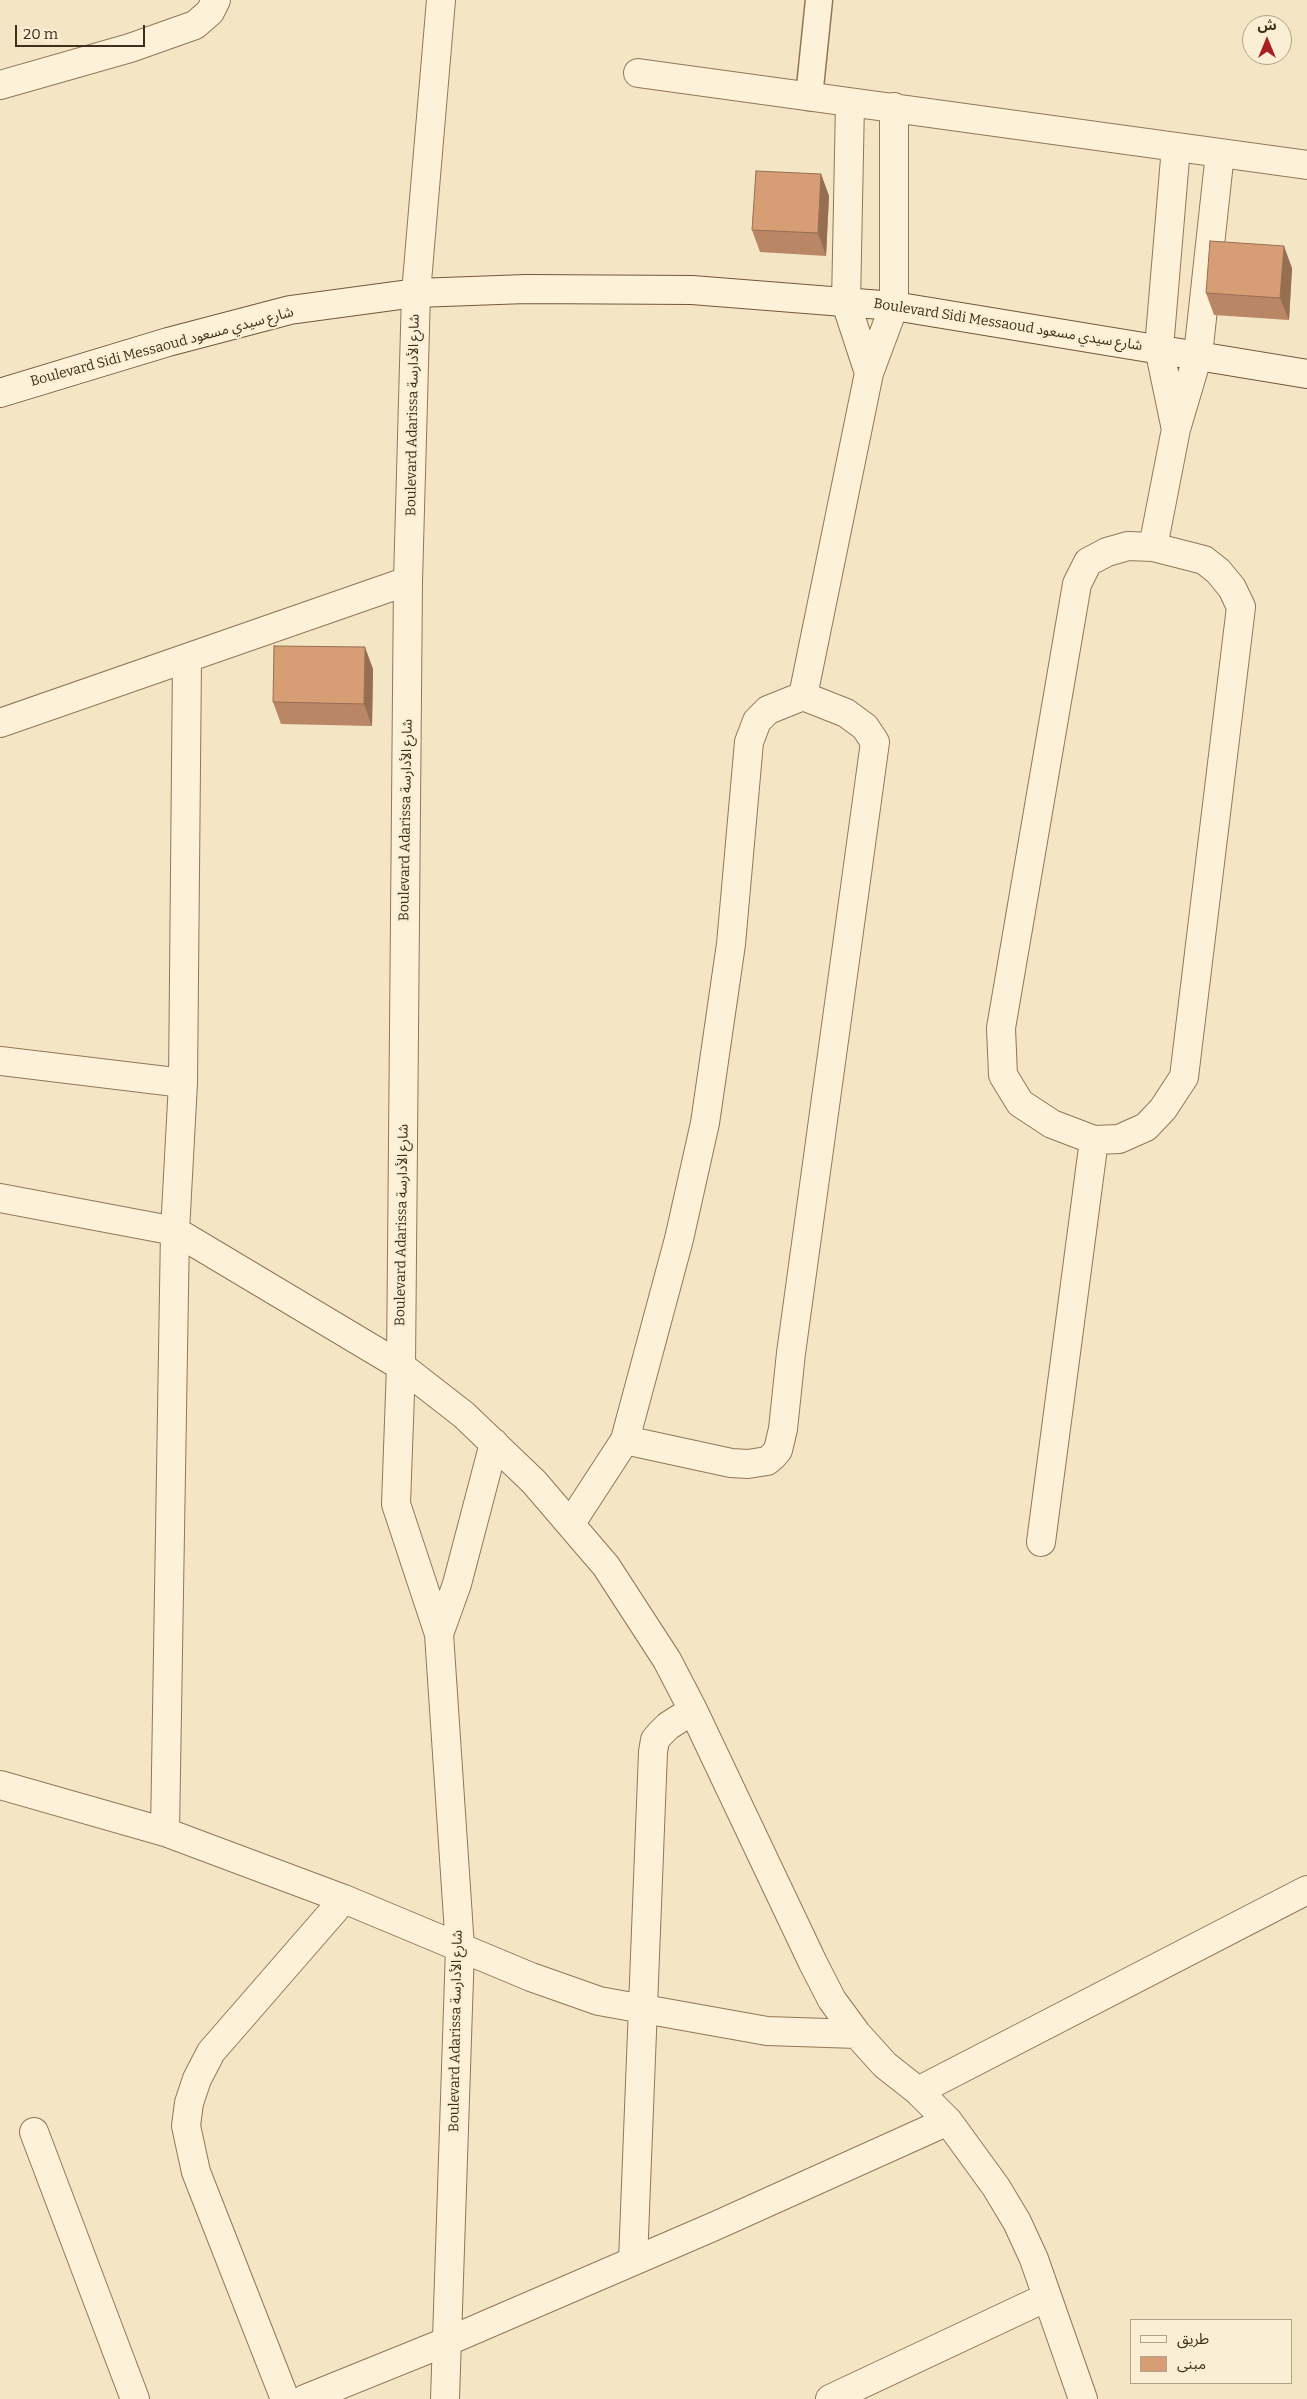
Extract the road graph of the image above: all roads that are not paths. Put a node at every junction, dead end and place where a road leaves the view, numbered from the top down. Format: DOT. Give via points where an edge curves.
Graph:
graph roads {
  1 [pos="216,0"];
  2 [pos="441,0"];
  3 [pos="819,0"];
  4 [pos="638,73"];
  5 [pos="0,85"];
  6 [pos="810,97"];
  7 [pos="850,103"];
  8 [pos="894,107"];
  9 [pos="1176,147"];
  10 [pos="1220,153"];
  11 [pos="1307,165"];
  12 [pos="416,292"];
  13 [pos="846,303"];
  14 [pos="894,306"];
  15 [pos="1159,348"];
  16 [pos="1198,355"];
  17 [pos="869,373"];
  18 [pos="1307,374"];
  19 [pos="0,392"];
  20 [pos="1176,429"];
  21 [pos="1153,547"];
  22 [pos="408,581"];
  23 [pos="187,659"];
  24 [pos="803,696"];
  25 [pos="0,723"];
  26 [pos="0,1061"];
  27 [pos="183,1082"];
  28 [pos="1094,1140"];
  29 [pos="0,1198"];
  30 [pos="175,1231"];
  31 [pos="400,1366"];
  32 [pos="625,1440"];
  33 [pos="494,1443"];
  34 [pos="570,1523"];
  35 [pos="1041,1542"];
  36 [pos="439,1634"];
  37 [pos="693,1710"];
  38 [pos="0,1785"];
  39 [pos="165,1832"];
  40 [pos="1307,1890"];
  41 [pos="344,1899"];
  42 [pos="460,1948"];
  43 [pos="641,2010"];
  44 [pos="857,2034"];
  45 [pos="918,2091"];
  46 [pos="948,2121"];
  47 [pos="34,2132"];
  48 [pos="633,2261"];
  49 [pos="1047,2297"];
  50 [pos="446,2342"];
  51 [pos="136,2399"];
  52 [pos="285,2399"];
  53 [pos="305,2399"];
  54 [pos="445,2399"];
  55 [pos="830,2399"];
  56 [pos="1083,2399"];
  1 -- 5 [label="street" via="210,12 195,25 130,48"];
  2 -- 12 [label="street, Boulevard Adarissa شارع الأدارسة"];
  3 -- 6 [label="lane"];
  4 -- 6 [label="street"];
  6 -- 7 [label="street"];
  7 -- 8 [label="street"];
  7 -- 13 [label="street"];
  8 -- 9 [label="street"];
  8 -- 14 [label="street"];
  9 -- 10 [label="street"];
  9 -- 15 [label="street"];
  10 -- 11 [label="street"];
  10 -- 16 [label="street"];
  12 -- 13 [label="street, Boulevard Sidi Messaoud شارع سيدي مسعود" via="692,290"];
  12 -- 19 [label="street, Boulevard Sidi Messaoud شارع سيدي مسعود" via="290,310"];
  12 -- 22 [label="street, Boulevard Adarissa شارع الأدارسة"];
  13 -- 14 [label="street, Boulevard Sidi Messaoud شارع سيدي مسعود"];
  13 -- 17 [label="street"];
  14 -- 15 [label="street, Boulevard Sidi Messaoud شارع سيدي مسعود"];
  14 -- 17 [label="street"];
  15 -- 16 [label="street, Boulevard Sidi Messaoud شارع سيدي مسعود"];
  15 -- 20 [label="street"];
  16 -- 18 [label="street, Boulevard Sidi Messaoud شارع سيدي مسعود"];
  16 -- 20 [label="street"];
  17 -- 24 [label="street"];
  20 -- 21 [label="street"];
  21 -- 28 [label="street" via="1204,560 1218,570 1241,607 1184,1077 1146,1127 1119,1139"];
  21 -- 28 [label="street" via="1128,546 1107,552 1088,562 1077,584 1001,1028 1003,1075 1020,1104 1052,1124"];
  22 -- 23 [label="street"];
  22 -- 31 [label="street, Boulevard Adarissa شارع الأدارسة"];
  23 -- 25 [label="street"];
  23 -- 27 [label="street"];
  24 -- 32 [label="street" via="768,710 757,721 749,742 731,944 706,1123"];
  24 -- 32 [label="street" via="846,713 864,727 875,742 791,1353 784,1429 773,1456 766,1461 748,1464"];
  26 -- 27 [label="street"];
  27 -- 30 [label="street"];
  28 -- 35 [label="street"];
  29 -- 30 [label="street"];
  30 -- 31 [label="street"];
  30 -- 39 [label="street"];
  31 -- 33 [label="street" via="441,1396"];
  31 -- 36 [label="street, Boulevard Adarissa شارع الأدارسة" via="396,1504"];
  32 -- 34 [label="street"];
  33 -- 34 [label="street"];
  33 -- 36 [label="street, Boulevard Adarissa شارع الأدارسة" via="460,1576"];
  34 -- 37 [label="street" via="606,1566 638,1613"];
  36 -- 42 [label="street, Boulevard Adarissa شارع الأدارسة"];
  37 -- 43 [label="street" via="668,1726 655,1740"];
  37 -- 44 [label="street" via="812,1963 832,2000"];
  38 -- 39 [label="street"];
  39 -- 41 [label="street"];
  40 -- 45 [label="street"];
  41 -- 42 [label="street"];
  41 -- 52 [label="street" via="211,2052 197,2079 186,2126 196,2172"];
  42 -- 43 [label="street" via="599,2001"];
  42 -- 50 [label="street, Boulevard Adarissa شارع الأدارسة"];
  43 -- 44 [label="street" via="766,2031"];
  43 -- 48 [label="street"];
  44 -- 45 [label="street" via="885,2065"];
  45 -- 46 [label="street"];
  46 -- 48 [label="street"];
  46 -- 49 [label="street" via="973,2153 1017,2222"];
  47 -- 51 [label="street"];
  48 -- 50 [label="street"];
  49 -- 55 [label="street"];
  49 -- 56 [label="street"];
  50 -- 53 [label="street"];
  50 -- 54 [label="street, Boulevard Adarissa شارع الأدارسة"];
}
